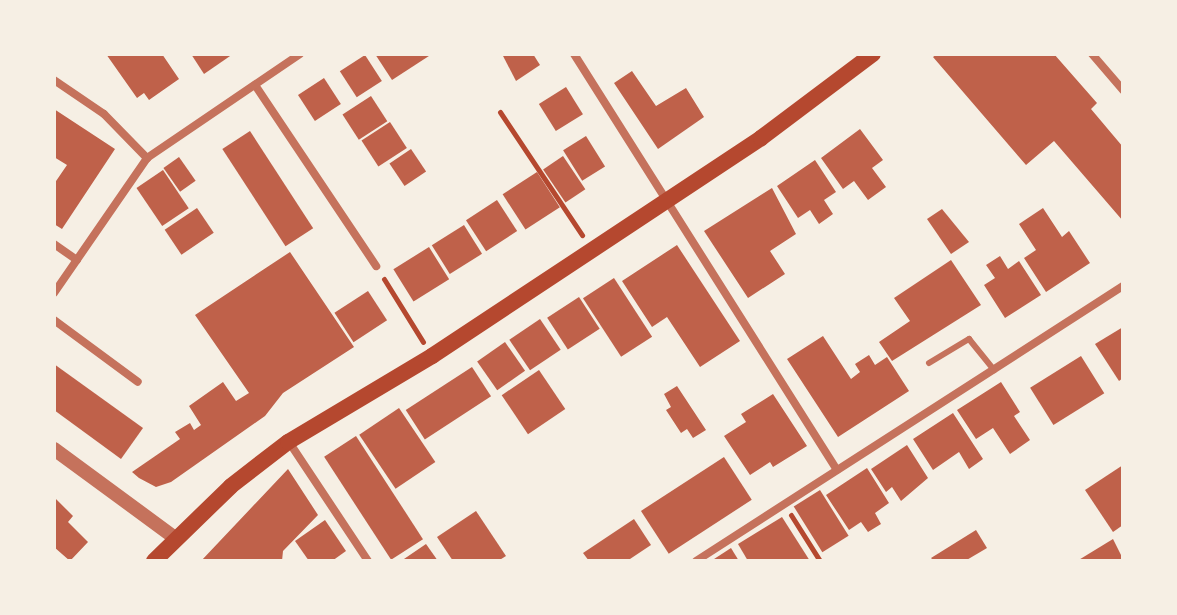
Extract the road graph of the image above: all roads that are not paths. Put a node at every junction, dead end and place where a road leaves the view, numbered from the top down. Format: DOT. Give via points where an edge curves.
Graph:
graph roads {
  1 [pos="300,54"];
  2 [pos="574,54"];
  3 [pos="873,54"];
  4 [pos="1092,54"];
  5 [pos="54,80"];
  6 [pos="255,85"];
  7 [pos="1123,90"];
  8 [pos="147,158"];
  9 [pos="664,201"];
  10 [pos="54,244"];
  11 [pos="77,260"];
  12 [pos="376,266"];
  13 [pos="1123,286"];
  14 [pos="54,293"];
  15 [pos="54,320"];
  16 [pos="929,363"];
  17 [pos="994,370"];
  18 [pos="138,382"];
  19 [pos="288,442"];
  20 [pos="54,449"];
  21 [pos="837,470"];
  22 [pos="175,538"];
  23 [pos="154,561"];
  24 [pos="368,561"];
  25 [pos="696,561"];
  1 -- 6 [label="street"];
  2 -- 9 [label="street"];
  3 -- 9 [label="main road"];
  4 -- 7 [label="street"];
  5 -- 8 [label="street" via="104,114"];
  6 -- 8 [label="street"];
  6 -- 12 [label="street"];
  8 -- 11 [label="street"];
  9 -- 19 [label="main road" via="432,356"];
  9 -- 21 [label="street"];
  10 -- 11 [label="street"];
  11 -- 14 [label="street"];
  13 -- 17 [label="street"];
  15 -- 18 [label="street"];
  16 -- 17 [label="lane" via="969,339"];
  17 -- 21 [label="street"];
  19 -- 22 [label="main road"];
  19 -- 24 [label="street"];
  20 -- 22 [label="street"];
  21 -- 25 [label="street"];
  22 -- 23 [label="main road"];
}
